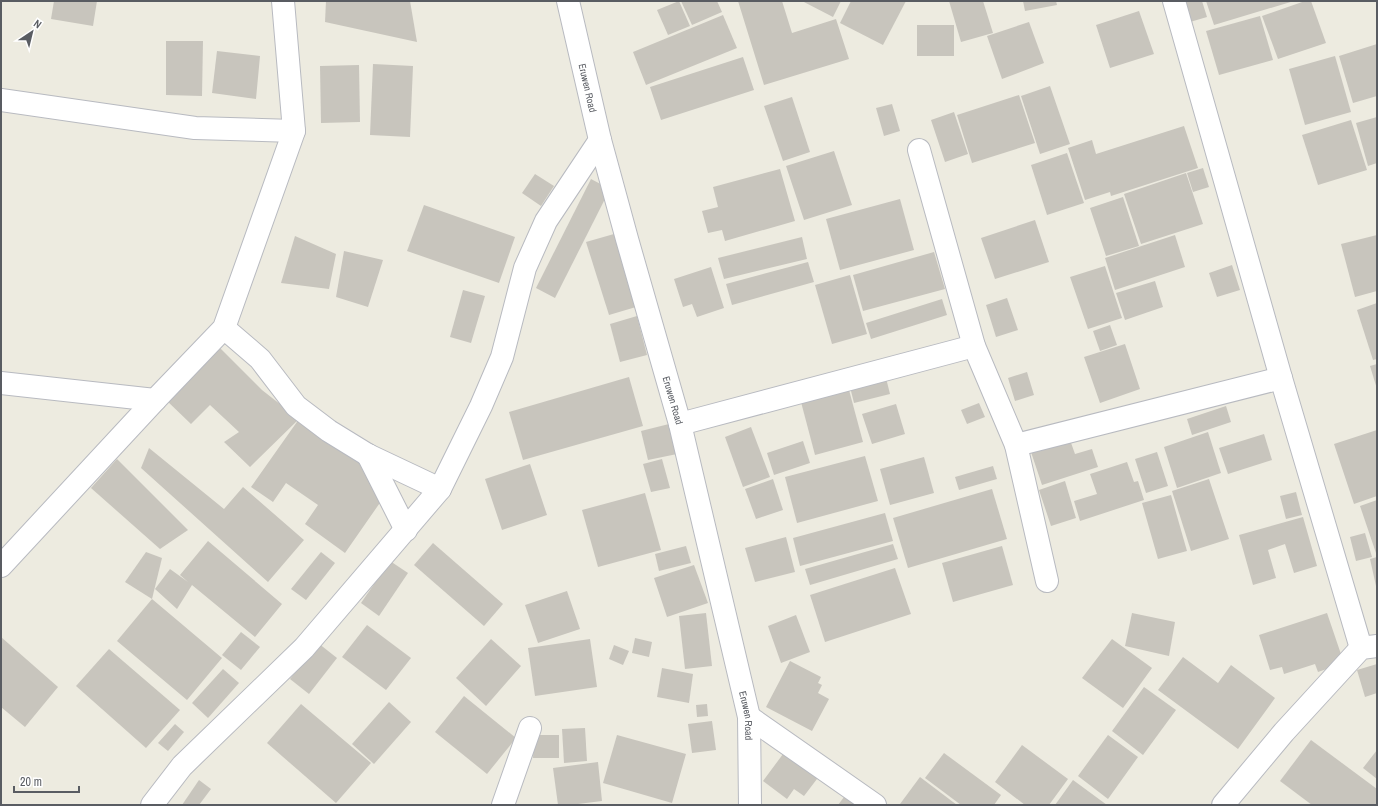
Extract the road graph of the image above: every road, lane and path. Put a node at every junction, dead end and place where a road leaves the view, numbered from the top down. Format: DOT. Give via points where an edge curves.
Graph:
graph roads {
  1 [pos="283,1"];
  2 [pos="568,1"];
  3 [pos="1174,1"];
  4 [pos="1,100"];
  5 [pos="294,130"];
  6 [pos="600,140"];
  7 [pos="919,150"];
  8 [pos="224,328"];
  9 [pos="974,346"];
  10 [pos="1281,378"];
  11 [pos="1,383"];
  12 [pos="155,400"];
  13 [pos="680,424"];
  14 [pos="1016,445"];
  15 [pos="368,455"];
  16 [pos="440,489"];
  17 [pos="406,530"];
  18 [pos="1,566"];
  19 [pos="1047,581"];
  20 [pos="1369,647"];
  21 [pos="749,717"];
  22 [pos="530,728"];
  23 [pos="1226,804"];
  24 [pos="152,805"];
  25 [pos="503,805"];
  26 [pos="750,805"];
  27 [pos="875,805"];
  1 -- 5 [label="street"];
  2 -- 6 [label="street, Eruwen Road"];
  3 -- 10 [label="street"];
  4 -- 5 [label="street" via="195,128"];
  5 -- 8 [label="street"];
  6 -- 13 [label="street, Eruwen Road"];
  6 -- 16 [label="street" via="546,221 525,268 502,357"];
  7 -- 9 [label="street"];
  8 -- 12 [label="street"];
  8 -- 15 [label="street" via="260,359 296,406 329,431"];
  9 -- 13 [label="street"];
  9 -- 14 [label="street"];
  10 -- 14 [label="street"];
  10 -- 20 [label="street"];
  11 -- 12 [label="street"];
  12 -- 18 [label="street"];
  13 -- 21 [label="street, Eruwen Road"];
  14 -- 19 [label="street"];
  15 -- 16 [label="street"];
  15 -- 17 [label="street"];
  16 -- 17 [label="street"];
  17 -- 24 [label="street" via="304,648 182,766"];
  20 -- 23 [label="street" via="1284,732"];
  21 -- 26 [label="street, Eruwen Road"];
  21 -- 27 [label="street"];
  22 -- 25 [label="street"];
}
